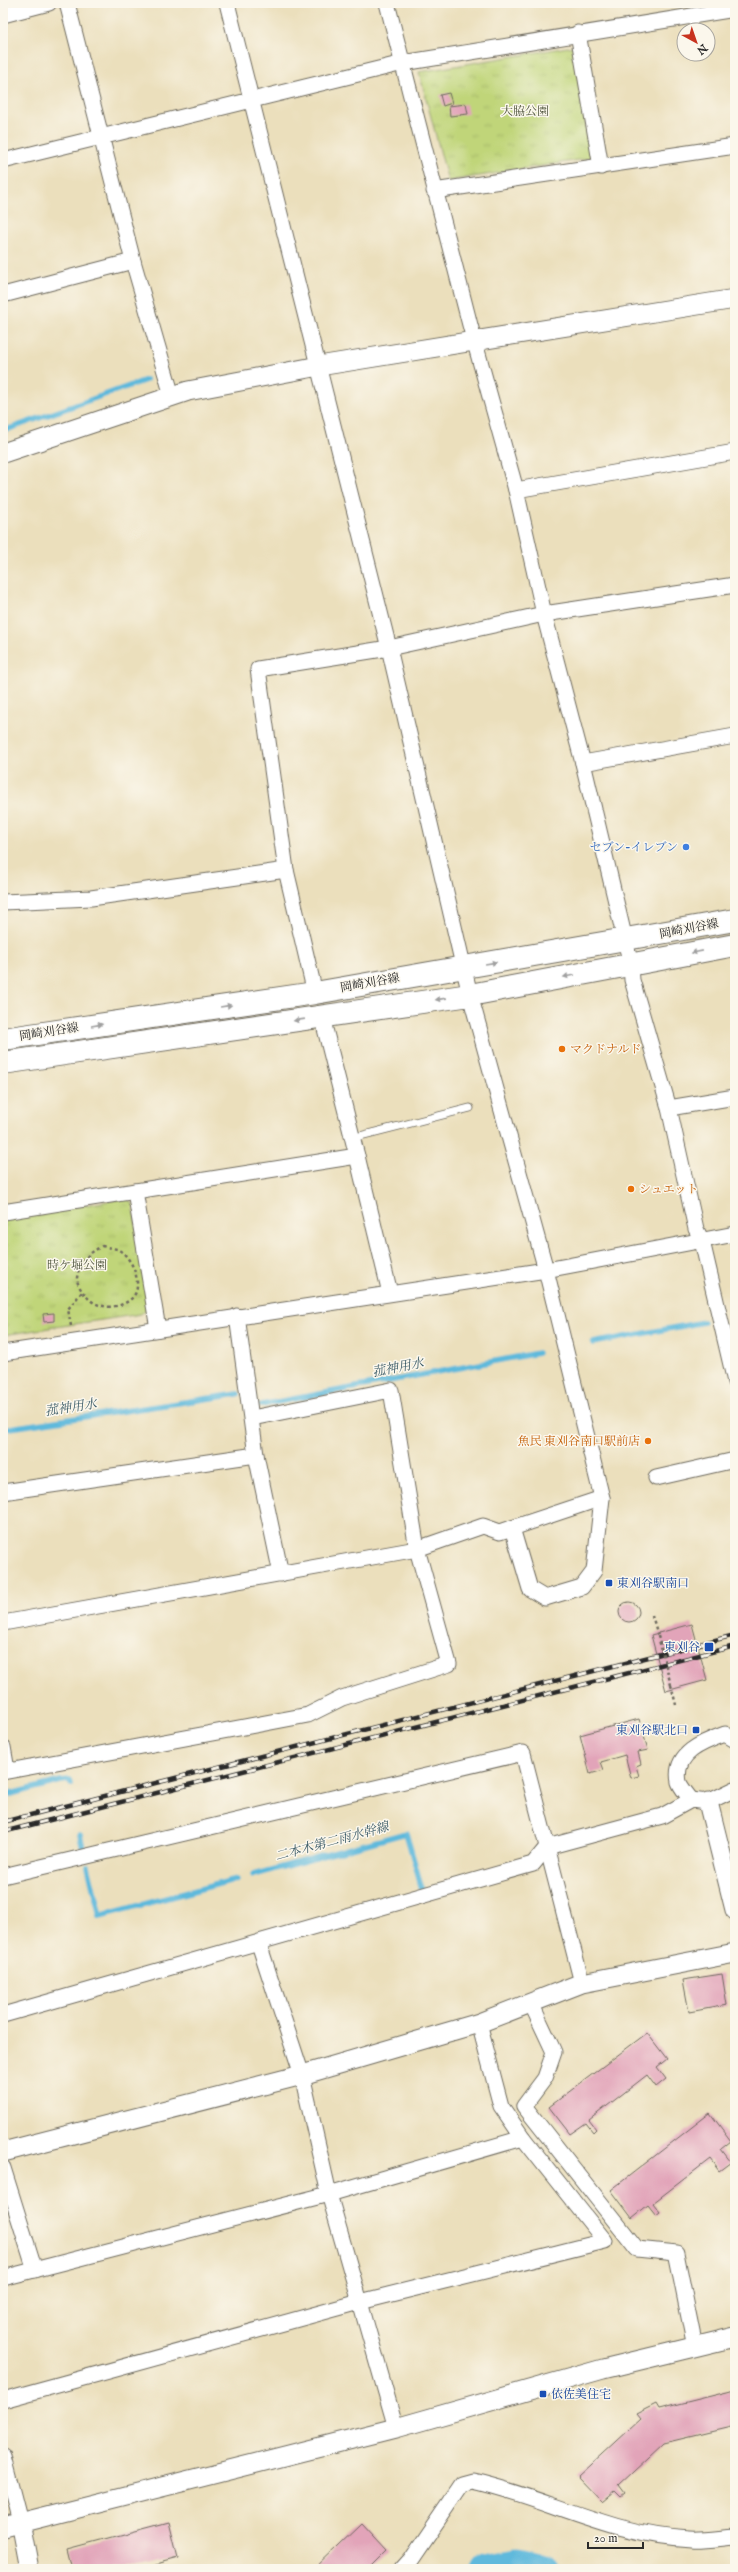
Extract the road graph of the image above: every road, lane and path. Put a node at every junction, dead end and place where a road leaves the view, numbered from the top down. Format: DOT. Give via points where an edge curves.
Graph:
graph roads {
  1 [pos="49,3"];
  2 [pos="67,3"];
  3 [pos="227,3"];
  4 [pos="387,3"];
  5 [pos="735,9"];
  6 [pos="3,15"];
  7 [pos="578,34"];
  8 [pos="403,63"];
  9 [pos="251,98"];
  10 [pos="100,137"];
  11 [pos="735,146"];
  12 [pos="3,161"];
  13 [pos="601,167"];
  14 [pos="434,191"];
  15 [pos="133,261"];
  16 [pos="3,295"];
  17 [pos="735,299"];
  18 [pos="475,341"];
  19 [pos="319,366"];
  20 [pos="172,396"];
  21 [pos="735,452"];
  22 [pos="3,454"];
  23 [pos="516,490"];
  24 [pos="735,586"];
  25 [pos="544,614"];
  26 [pos="389,648"];
  27 [pos="735,736"];
  28 [pos="584,763"];
  29 [pos="286,870"];
  30 [pos="3,902"];
  31 [pos="735,920"];
  32 [pos="625,941"];
  33 [pos="735,945"];
  34 [pos="631,965"];
  35 [pos="464,967"];
  36 [pos="314,993"];
  37 [pos="470,995"];
  38 [pos="322,1017"];
  39 [pos="3,1039"];
  40 [pos="3,1063"];
  41 [pos="735,1097"];
  42 [pos="470,1108"];
  43 [pos="669,1108"];
  44 [pos="352,1138"];
  45 [pos="357,1156"];
  46 [pos="135,1191"];
  47 [pos="3,1212"];
  48 [pos="735,1234"];
  49 [pos="702,1240"];
  50 [pos="546,1270"];
  51 [pos="82,1292"];
  52 [pos="390,1293"];
  53 [pos="237,1316"];
  54 [pos="71,1329"];
  55 [pos="158,1329"];
  56 [pos="728,1329"];
  57 [pos="3,1353"];
  58 [pos="735,1382"];
  59 [pos="252,1418"];
  60 [pos="256,1455"];
  61 [pos="735,1460"];
  62 [pos="656,1478"];
  63 [pos="3,1492"];
  64 [pos="602,1498"];
  65 [pos="512,1528"];
  66 [pos="417,1549"];
  67 [pos="281,1574"];
  68 [pos="652,1615"];
  69 [pos="3,1623"];
  70 [pos="676,1705"];
  71 [pos="735,1740"];
  72 [pos="3,1747"];
  73 [pos="5,1771"];
  74 [pos="734,1785"];
  75 [pos="700,1801"];
  76 [pos="547,1847"];
  77 [pos="3,1876"];
  78 [pos="735,1910"];
  79 [pos="259,1944"];
  80 [pos="735,1953"];
  81 [pos="582,1983"];
  82 [pos="531,2003"];
  83 [pos="3,2015"];
  84 [pos="479,2023"];
  85 [pos="302,2075"];
  86 [pos="523,2138"];
  87 [pos="3,2152"];
  88 [pos="3,2168"];
  89 [pos="329,2194"];
  90 [pos="35,2270"];
  91 [pos="3,2278"];
  92 [pos="360,2302"];
  93 [pos="735,2337"];
  94 [pos="695,2347"];
  95 [pos="3,2400"];
  96 [pos="396,2428"];
  97 [pos="3,2456"];
  98 [pos="12,2525"];
  99 [pos="735,2536"];
  100 [pos="29,2569"];
  101 [pos="402,2569"];
  1 -- 6 [label="street"];
  2 -- 10 [label="street"];
  3 -- 9 [label="street"];
  4 -- 8 [label="street"];
  5 -- 7 [label="street"];
  7 -- 8 [label="street"];
  7 -- 13 [label="street"];
  8 -- 9 [label="street"];
  8 -- 14 [label="street"];
  9 -- 10 [label="street"];
  9 -- 19 [label="street"];
  10 -- 12 [label="street"];
  10 -- 15 [label="street"];
  11 -- 13 [label="street"];
  13 -- 14 [label="street"];
  14 -- 18 [label="street"];
  15 -- 16 [label="street"];
  15 -- 20 [label="street"];
  17 -- 18 [label="street"];
  18 -- 19 [label="street"];
  18 -- 23 [label="street"];
  19 -- 20 [label="street"];
  19 -- 26 [label="street"];
  20 -- 22 [label="street"];
  21 -- 23 [label="street"];
  23 -- 25 [label="street"];
  24 -- 25 [label="street"];
  25 -- 26 [label="street"];
  25 -- 28 [label="street"];
  26 -- 29 [label="street" via="258,668"];
  26 -- 35 [label="street"];
  27 -- 28 [label="street"];
  28 -- 32 [label="street"];
  29 -- 30 [label="street" via="91,898"];
  29 -- 36 [label="street"];
  31 -- 32 [label="main road, 岡崎刈谷線"];
  32 -- 34 [label="street"];
  35 -- 32 [label="main road, 岡崎刈谷線, one-way"];
  33 -- 34 [label="main road, 岡崎刈谷線, one-way"];
  34 -- 37 [label="main road, 岡崎刈谷線, one-way"];
  34 -- 43 [label="street" via="632,980"];
  35 -- 36 [label="main road, 岡崎刈谷線"];
  35 -- 37 [label="street"];
  39 -- 36 [label="main road, 岡崎刈谷線, one-way"];
  37 -- 38 [label="main road, 岡崎刈谷線, one-way"];
  37 -- 50 [label="street"];
  38 -- 40 [label="main road, 岡崎刈谷線, one-way"];
  38 -- 44 [label="street"];
  41 -- 43 [label="street"];
  42 -- 44 [label="lane"];
  43 -- 49 [label="street" via="696,1229"];
  44 -- 45 [label="street"];
  45 -- 46 [label="street"];
  45 -- 52 [label="street"];
  46 -- 47 [label="street"];
  46 -- 55 [label="street"];
  48 -- 49 [label="street"];
  49 -- 50 [label="street"];
  49 -- 56 [label="street"];
  50 -- 52 [label="street"];
  50 -- 64 [label="street"];
  51 -- 51 [label="path" via="94,1304 110,1307 124,1304 134,1296 137,1281 130,1262 118,1250 102,1246 87,1255 79,1266 77,1281"];
  51 -- 54 [label="path" via="68,1309"];
  52 -- 53 [label="street"];
  53 -- 55 [label="street"];
  53 -- 59 [label="street"];
  55 -- 57 [label="street"];
  56 -- 58 [label="street"];
  59 -- 60 [label="street"];
  59 -- 66 [label="street" via="391,1390"];
  60 -- 63 [label="street"];
  60 -- 67 [label="street"];
  61 -- 62 [label="street"];
  64 -- 65 [label="street"];
  64 -- 65 [label="street" via="594,1571 582,1587 545,1598 530,1589"];
  65 -- 66 [label="street" via="500,1532 483,1526"];
  66 -- 67 [label="street"];
  66 -- 73 [label="street" via="449,1664 342,1698 308,1715"];
  67 -- 69 [label="street"];
  68 -- 70 [label="path, bridge"];
  71 -- 75 [label="street" via="725,1734 688,1751 679,1766 679,1784"];
  72 -- 73 [label="street"];
  74 -- 75 [label="street"];
  75 -- 76 [label="street" via="662,1816"];
  75 -- 78 [label="street"];
  76 -- 77 [label="street" via="524,1753"];
  76 -- 79 [label="street" via="533,1864"];
  76 -- 81 [label="street"];
  79 -- 83 [label="street"];
  79 -- 85 [label="street"];
  80 -- 81 [label="street"];
  81 -- 82 [label="street"];
  82 -- 84 [label="street"];
  82 -- 94 [label="street" via="554,2052 546,2078 524,2106 637,2249 676,2253"];
  84 -- 85 [label="street"];
  84 -- 86 [label="street" via="501,2106"];
  85 -- 87 [label="street"];
  85 -- 89 [label="street"];
  86 -- 89 [label="street"];
  86 -- 92 [label="street" via="605,2241"];
  88 -- 90 [label="street"];
  89 -- 90 [label="street"];
  89 -- 92 [label="street"];
  90 -- 91 [label="street"];
  92 -- 95 [label="street"];
  92 -- 96 [label="street"];
  93 -- 94 [label="street"];
  94 -- 96 [label="street" via="603,2369"];
  96 -- 98 [label="street"];
  97 -- 98 [label="street"];
  98 -- 100 [label="street"];
  99 -- 101 [label="street" via="690,2540 653,2535 588,2518 473,2481 462,2484 412,2559"];
}
